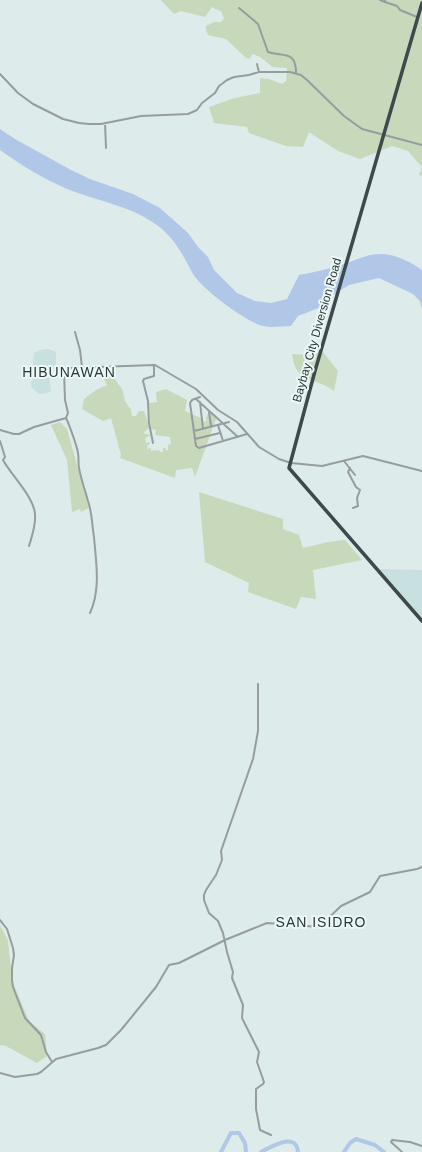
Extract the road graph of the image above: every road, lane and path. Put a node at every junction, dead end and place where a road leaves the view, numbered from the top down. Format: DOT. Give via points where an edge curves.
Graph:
graph roads {
  1 [pos="380,0"];
  2 [pos="385,1"];
  3 [pos="422,3"];
  4 [pos="239,8"];
  5 [pos="418,17"];
  6 [pos="257,64"];
  7 [pos="258,72"];
  8 [pos="296,73"];
  9 [pos="0,74"];
  10 [pos="105,123"];
  11 [pos="384,135"];
  12 [pos="422,145"];
  13 [pos="106,148"];
  14 [pos="75,332"];
  15 [pos="154,365"];
  16 [pos="82,367"];
  17 [pos="200,397"];
  18 [pos="196,399"];
  19 [pos="200,402"];
  20 [pos="209,411"];
  21 [pos="66,418"];
  22 [pos="229,422"];
  23 [pos="223,423"];
  24 [pos="218,424"];
  25 [pos="211,426"];
  26 [pos="203,429"];
  27 [pos="0,430"];
  28 [pos="194,431"];
  29 [pos="220,433"];
  30 [pos="247,434"];
  31 [pos="238,437"];
  32 [pos="195,439"];
  33 [pos="0,441"];
  34 [pos="223,441"];
  35 [pos="154,443"];
  36 [pos="344,461"];
  37 [pos="291,463"];
  38 [pos="350,468"];
  39 [pos="422,471"];
  40 [pos="355,475"];
  41 [pos="353,508"];
  42 [pos="29,546"];
  43 [pos="90,613"];
  44 [pos="422,621"];
  45 [pos="258,684"];
  46 [pos="422,866"];
  47 [pos="0,920"];
  48 [pos="225,940"];
  49 [pos="52,1062"];
  50 [pos="0,1073"];
  51 [pos="271,1135"];
  52 [pos="422,1146"];
  53 [pos="402,1152"];
  1 -- 2 [label="street"];
  2 -- 5 [label="street"];
  3 -- 5 [label="highway, Baybay City Diversion Road"];
  4 -- 8 [label="street" via="258,24 268,52 288,56 293,60"];
  5 -- 11 [label="highway, Baybay City Diversion Road"];
  6 -- 7 [label="street"];
  7 -- 8 [label="street"];
  7 -- 10 [label="street" via="227,80 197,110 188,114 141,116"];
  8 -- 11 [label="street" via="307,80 354,124"];
  9 -- 10 [label="street" via="26,99 54,114 79,123"];
  10 -- 13 [label="street"];
  11 -- 12 [label="street"];
  11 -- 37 [label="highway, Baybay City Diversion Road"];
  14 -- 16 [label="street"];
  15 -- 16 [label="street"];
  15 -- 30 [label="street" via="196,389 218,410 237,422"];
  15 -- 35 [label="street" via="154,376 143,381"];
  16 -- 21 [label="street" via="64,370 68,413"];
  17 -- 18 [label="street"];
  18 -- 19 [label="street"];
  18 -- 28 [label="street" via="190,402"];
  19 -- 20 [label="street"];
  19 -- 26 [label="street"];
  20 -- 23 [label="street"];
  20 -- 25 [label="street"];
  21 -- 27 [label="street" via="19,434"];
  21 -- 43 [label="street" via="78,452 79,467 92,519 98,576"];
  22 -- 23 [label="street"];
  23 -- 24 [label="street"];
  23 -- 31 [label="street"];
  24 -- 25 [label="street"];
  24 -- 29 [label="street"];
  25 -- 26 [label="street"];
  26 -- 28 [label="street"];
  28 -- 32 [label="street"];
  29 -- 32 [label="street"];
  29 -- 34 [label="street"];
  30 -- 31 [label="street"];
  30 -- 37 [label="street" via="259,447"];
  31 -- 34 [label="street"];
  32 -- 34 [label="street" via="199,448"];
  33 -- 42 [label="street" via="6,457 3,460 35,510 36,517"];
  36 -- 37 [label="street" via="321,466"];
  36 -- 38 [label="street"];
  36 -- 39 [label="street" via="364,456"];
  37 -- 44 [label="highway" via="291,471"];
  38 -- 40 [label="street"];
  38 -- 41 [label="street" via="348,472 360,490 358,506"];
  45 -- 48 [label="street" via="258,732 253,759 221,852 222,860 204,895 209,913 218,921"];
  46 -- 48 [label="street" via="380,876 370,892 341,906 320,927 267,923"];
  47 -- 49 [label="street" via="7,929 14,948 12,980 25,1018 41,1035"];
  48 -- 49 [label="street" via="179,963 169,965 156,987 106,1045 64,1056"];
  48 -- 51 [label="street" via="234,972 232,978 243,1005 242,1018 259,1052 257,1062 264,1082 256,1090 259,1124 262,1131"];
  49 -- 50 [label="street" via="37,1074 15,1077"];
  52 -- 53 [label="street" via="392,1140 391,1142"];
}
